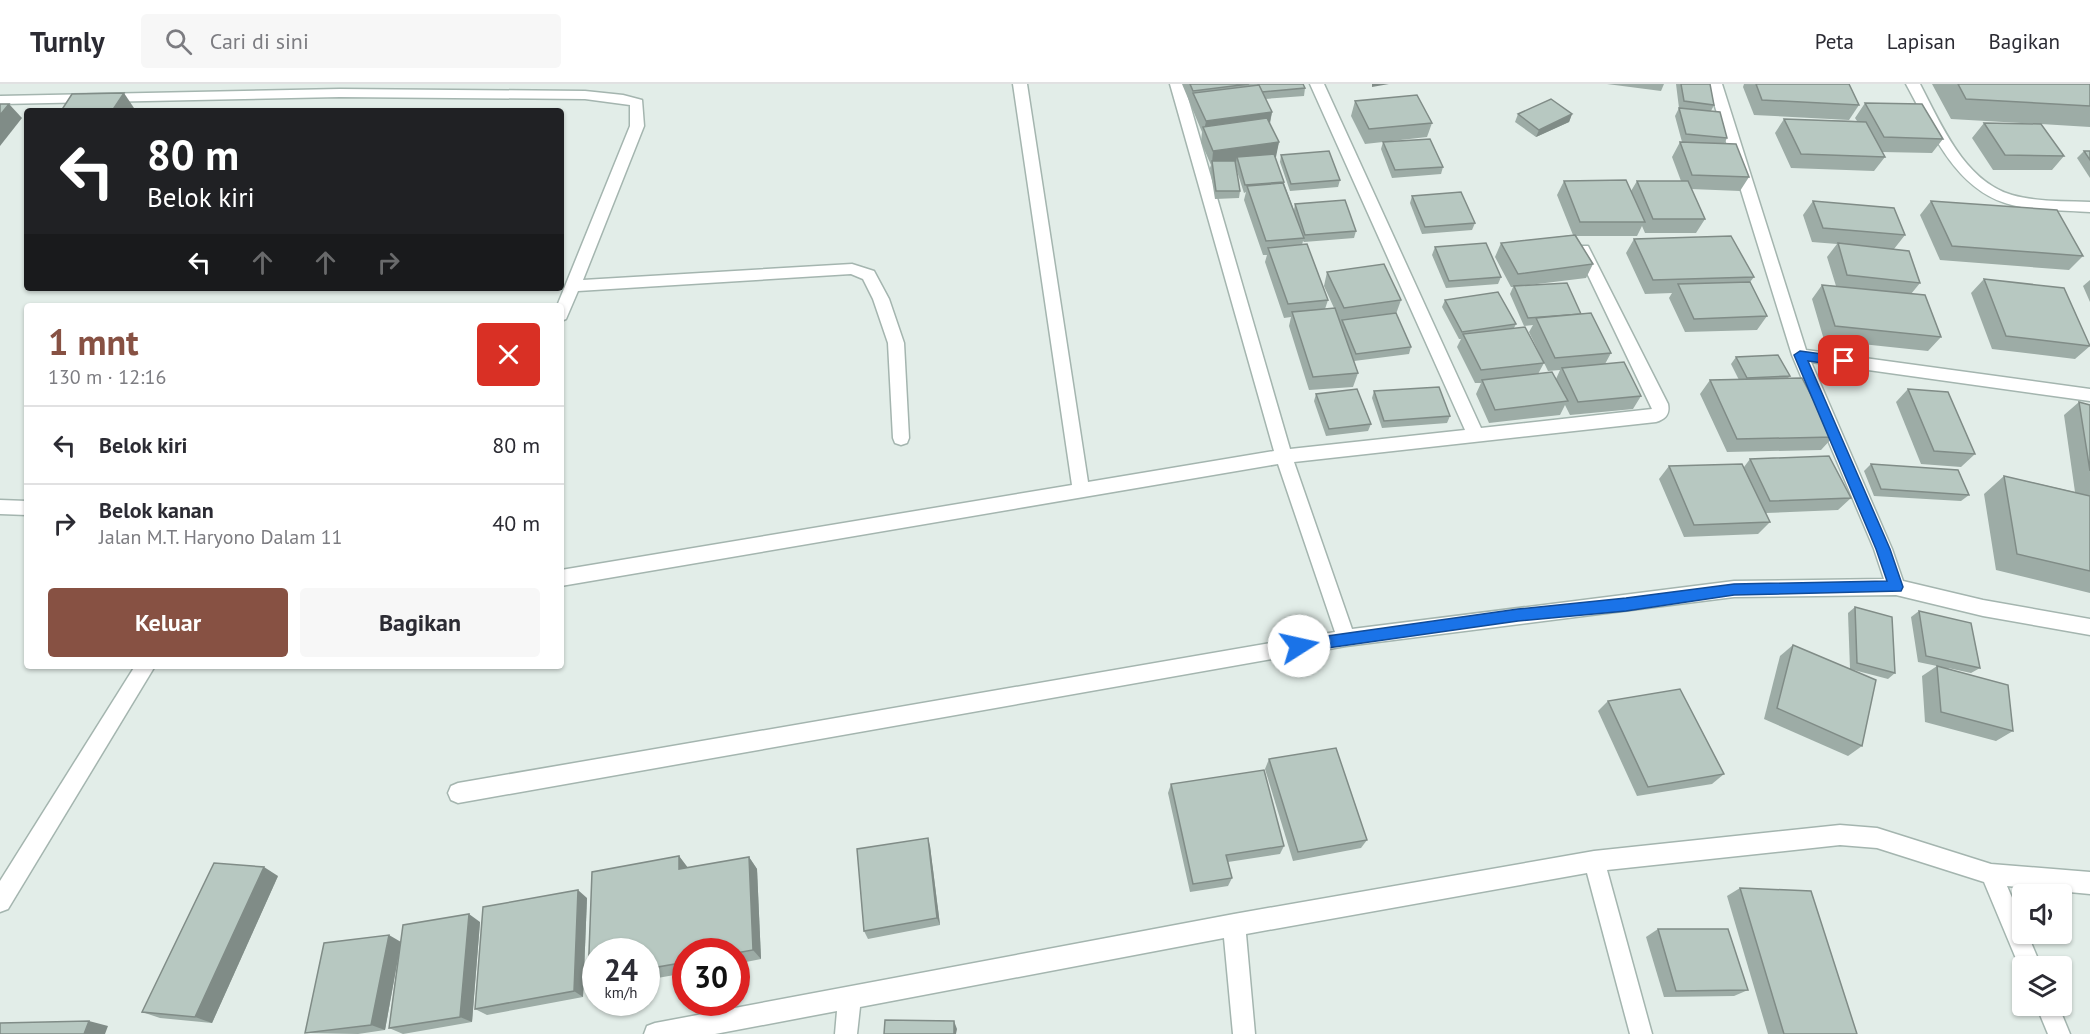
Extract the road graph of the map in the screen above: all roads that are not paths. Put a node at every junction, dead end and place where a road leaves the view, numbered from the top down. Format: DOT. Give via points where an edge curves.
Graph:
graph roads {
  1 [pos="1020,84"];
  2 [pos="1177,84"];
  3 [pos="1317,84"];
  4 [pos="1715,84"];
  5 [pos="1913,84"];
  6 [pos="0,100"];
  7 [pos="2090,207"];
  8 [pos="1583,250"];
  9 [pos="573,286"];
  10 [pos="564,308"];
  11 [pos="1800,355"];
  12 [pos="2090,395"];
  13 [pos="1476,435"];
  14 [pos="901,438"];
  15 [pos="1284,456"];
  16 [pos="1081,490"];
  17 [pos="0,507"];
  18 [pos="24,508"];
  19 [pos="564,577"];
  20 [pos="1896,587"];
  21 [pos="2090,627"];
  22 [pos="1346,638"];
  23 [pos="143,669"];
  24 [pos="458,793"];
  25 [pos="1594,861"];
  26 [pos="1991,874"];
  27 [pos="2090,883"];
  28 [pos="0,901"];
  29 [pos="1234,926"];
  30 [pos="2026,956"];
  31 [pos="849,998"];
  32 [pos="2052,1016"];
  33 [pos="655,1034"];
  34 [pos="846,1034"];
  35 [pos="1244,1034"];
  36 [pos="1641,1034"];
  37 [pos="2059,1034"];
  1 -- 16 [label="street"];
  2 -- 15 [label="street"];
  3 -- 13 [label="street"];
  4 -- 11 [label="street"];
  5 -- 7 [label="street" via="1957,158 1989,191 2022,201"];
  6 -- 9 [label="street" via="340,93 585,95 623,99 637,104 637,126"];
  8 -- 13 [label="street" via="1661,411 1656,417 1642,420"];
  9 -- 10 [label="street"];
  9 -- 14 [label="street" via="852,269 869,275 896,343"];
  11 -- 12 [label="street"];
  11 -- 20 [label="street"];
  13 -- 15 [label="street"];
  15 -- 16 [label="street"];
  15 -- 22 [label="street"];
  16 -- 19 [label="street"];
  17 -- 18 [label="street"];
  20 -- 21 [label="street"];
  20 -- 22 [label="street" via="1734,590"];
  22 -- 24 [label="street"];
  23 -- 28 [label="street"];
  25 -- 26 [label="street" via="1840,835 1877,838"];
  25 -- 29 [label="street"];
  25 -- 36 [label="street"];
  26 -- 27 [label="street"];
  26 -- 30 [label="street"];
  29 -- 31 [label="street"];
  29 -- 35 [label="street"];
  31 -- 33 [label="street"];
  31 -- 34 [label="street"];
  32 -- 37 [label="street"];
}
